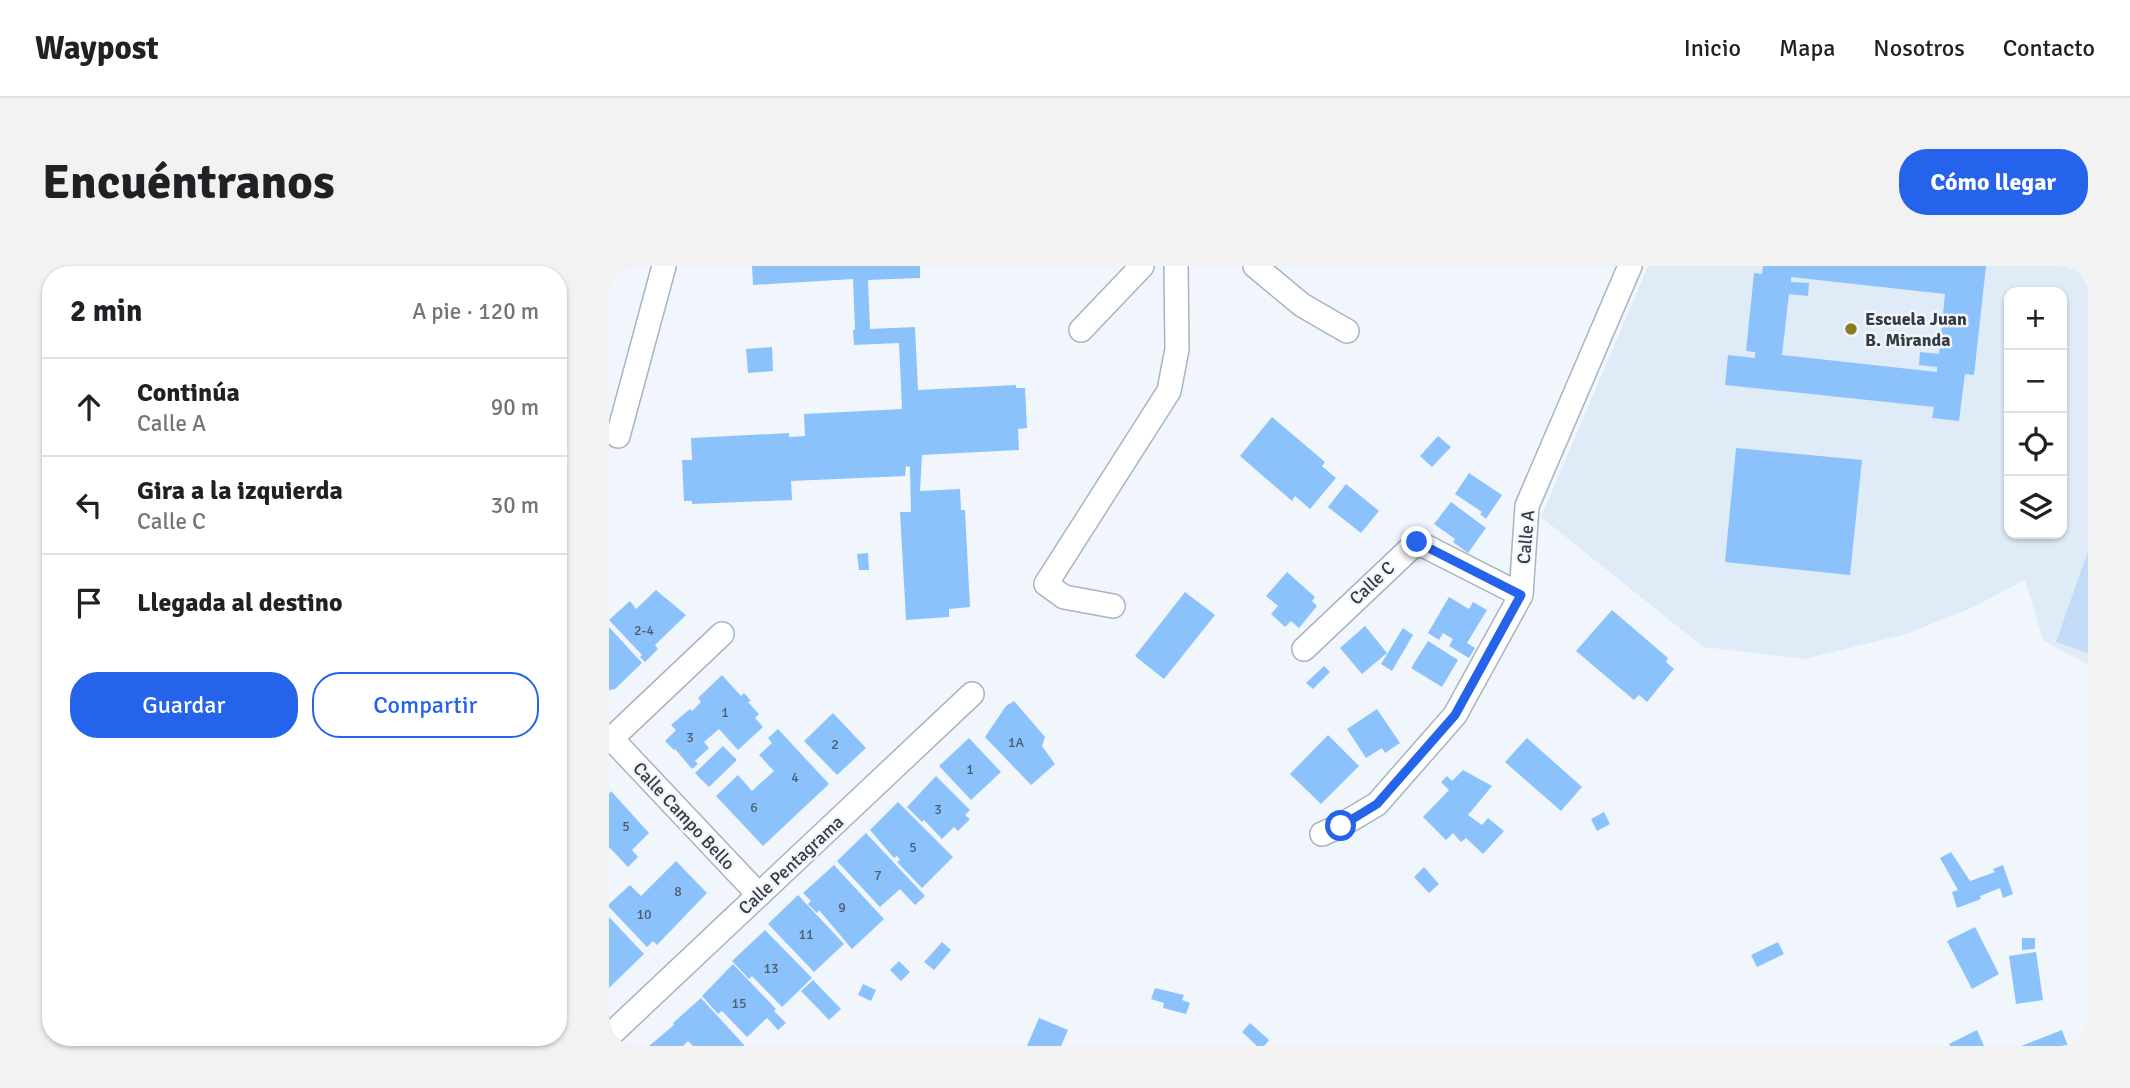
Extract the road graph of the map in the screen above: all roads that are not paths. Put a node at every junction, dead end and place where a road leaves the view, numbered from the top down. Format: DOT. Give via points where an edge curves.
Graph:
graph roads {
  1 [pos="664,266"];
  2 [pos="1142,266"];
  3 [pos="1176,266"];
  4 [pos="1255,266"];
  5 [pos="1630,266"];
  6 [pos="1081,330"];
  7 [pos="1347,331"];
  8 [pos="618,436"];
  9 [pos="1521,595"];
  10 [pos="1113,606"];
  11 [pos="722,634"];
  12 [pos="1304,649"];
  13 [pos="972,694"];
  14 [pos="610,739"];
  15 [pos="1322,834"];
  16 [pos="759,895"];
  17 [pos="609,1036"];
  1 -- 8 [label="street"];
  2 -- 6 [label="street"];
  3 -- 10 [label="street" via="1177,349 1169,391 1046,584 1064,597"];
  4 -- 7 [label="street" via="1302,305"];
  5 -- 9 [label="street, Calle A" via="1527,506"];
  9 -- 12 [label="street, Calle C" via="1417,542"];
  9 -- 15 [label="street, Calle A" via="1455,715 1377,804"];
  11 -- 14 [label="street"];
  13 -- 16 [label="street, Calle Pentagrama"];
  14 -- 16 [label="street, Calle Campo Bello"];
  16 -- 17 [label="street, Calle Pentagrama"];
}
